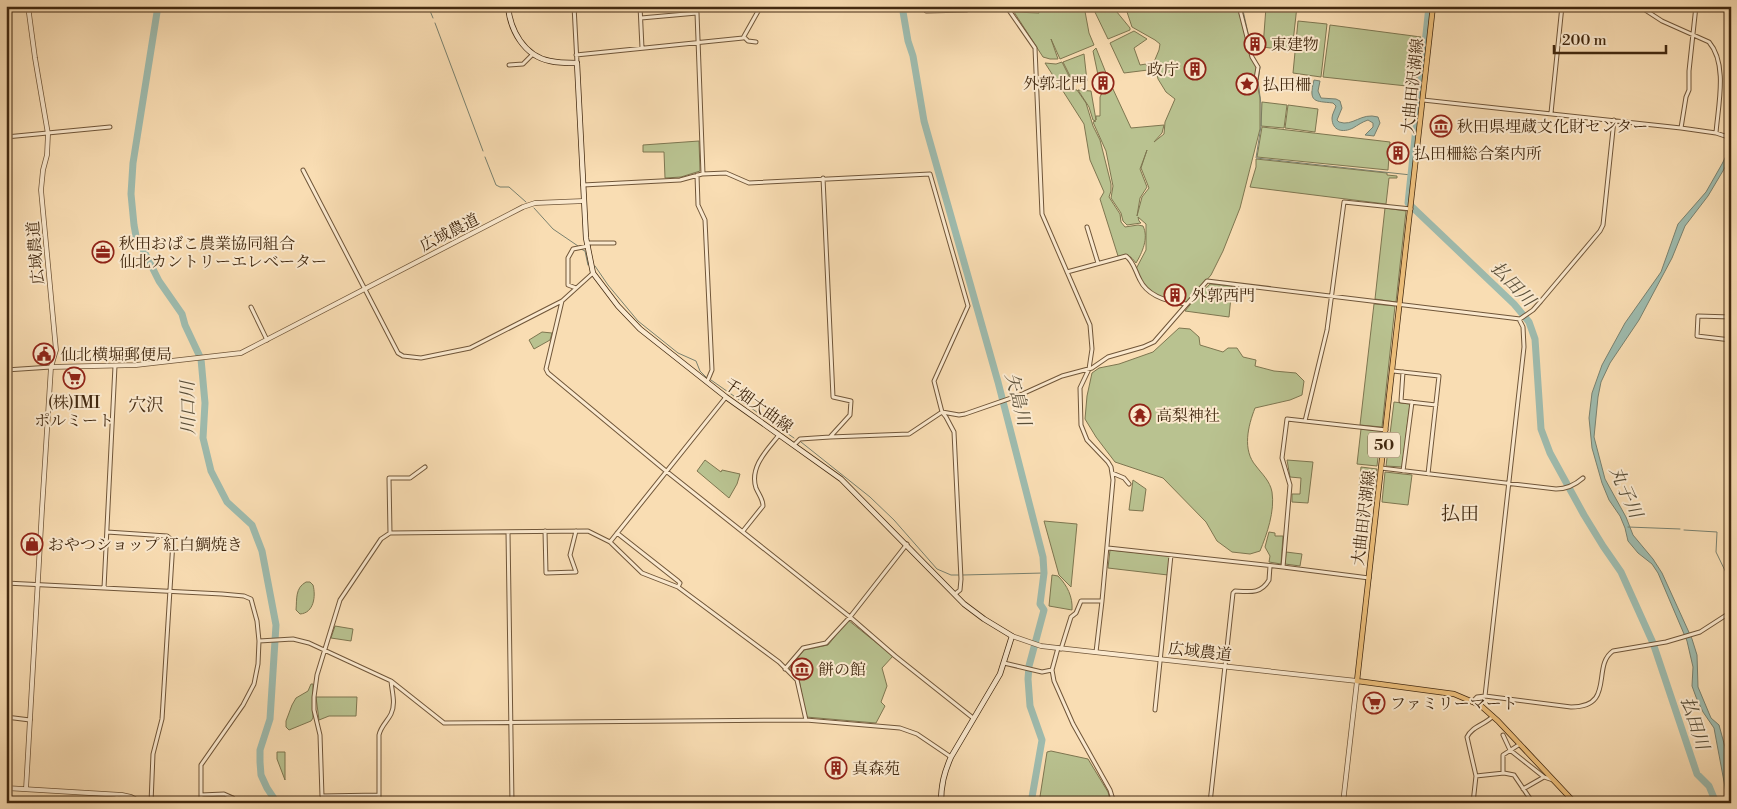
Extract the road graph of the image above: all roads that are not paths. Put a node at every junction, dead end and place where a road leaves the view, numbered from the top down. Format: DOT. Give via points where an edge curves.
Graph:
graph roads {
  1 [pos="28,6"];
  2 [pos="508,6"];
  3 [pos="574,6"];
  4 [pos="640,6"];
  5 [pos="760,6"];
  6 [pos="967,6"];
  7 [pos="1006,6"];
  8 [pos="1239,6"];
  9 [pos="1433,6"];
  10 [pos="1562,6"];
  11 [pos="1639,6"];
  12 [pos="1696,6"];
  13 [pos="926,11"];
  14 [pos="641,18"];
  15 [pos="1693,34"];
  16 [pos="744,37"];
  17 [pos="756,42"];
  18 [pos="698,43"];
  19 [pos="642,48"];
  20 [pos="533,54"];
  21 [pos="576,55"];
  22 [pos="577,63"];
  23 [pos="509,65"];
  24 [pos="1256,78"];
  25 [pos="1423,100"];
  26 [pos="1551,113"];
  27 [pos="1614,120"];
  28 [pos="110,128"];
  29 [pos="1681,128"];
  30 [pos="48,134"];
  31 [pos="1718,134"];
  32 [pos="6,137"];
  33 [pos="1731,138"];
  34 [pos="303,170"];
  35 [pos="703,174"];
  36 [pos="697,175"];
  37 [pos="824,178"];
  38 [pos="583,185"];
  39 [pos="584,201"];
  40 [pos="1412,208"];
  41 [pos="1087,227"];
  42 [pos="614,243"];
  43 [pos="586,246"];
  44 [pos="1098,263"];
  45 [pos="593,272"];
  46 [pos="1067,272"];
  47 [pos="576,288"];
  48 [pos="365,289"];
  49 [pos="1332,296"];
  50 [pos="562,301"];
  51 [pos="1186,304"];
  52 [pos="1400,305"];
  53 [pos="250,307"];
  54 [pos="1731,317"];
  55 [pos="1520,319"];
  56 [pos="267,340"];
  57 [pos="1731,340"];
  58 [pos="115,366"];
  59 [pos="52,367"];
  60 [pos="1089,369"];
  61 [pos="6,370"];
  62 [pos="1393,371"];
  63 [pos="1403,372"];
  64 [pos="707,382"];
  65 [pos="726,397"];
  66 [pos="1412,402"];
  67 [pos="1436,405"];
  68 [pos="942,412"];
  69 [pos="1305,421"];
  70 [pos="1386,430"];
  71 [pos="779,435"];
  72 [pos="830,437"];
  73 [pos="794,445"];
  74 [pos="424,467"];
  75 [pos="1381,468"];
  76 [pos="666,471"];
  77 [pos="1403,471"];
  78 [pos="1112,473"];
  79 [pos="1428,474"];
  80 [pos="1583,478"];
  81 [pos="1509,483"];
  82 [pos="1129,484"];
  83 [pos="545,531"];
  84 [pos="576,531"];
  85 [pos="107,532"];
  86 [pos="508,532"];
  87 [pos="743,532"];
  88 [pos="390,533"];
  89 [pos="617,533"];
  90 [pos="610,542"];
  91 [pos="907,544"];
  92 [pos="1108,548"];
  93 [pos="1171,555"];
  94 [pos="1270,566"];
  95 [pos="1283,567"];
  96 [pos="1369,578"];
  97 [pos="6,583"];
  98 [pos="38,585"];
  99 [pos="678,587"];
  100 [pos="104,588"];
  101 [pos="170,592"];
  102 [pos="955,594"];
  103 [pos="1102,601"];
  104 [pos="1731,612"];
  105 [pos="850,617"];
  106 [pos="1012,636"];
  107 [pos="259,641"];
  108 [pos="1059,649"];
  109 [pos="324,651"];
  110 [pos="1096,652"];
  111 [pos="1160,659"];
  112 [pos="1004,663"];
  113 [pos="1226,667"];
  114 [pos="785,669"];
  115 [pos="1052,670"];
  116 [pos="391,681"];
  117 [pos="1357,681"];
  118 [pos="1485,696"];
  119 [pos="1473,701"];
  120 [pos="1155,710"];
  121 [pos="1493,716"];
  122 [pos="6,717"];
  123 [pos="973,718"];
  124 [pos="30,720"];
  125 [pos="806,720"];
  126 [pos="511,723"];
  127 [pos="1503,735"];
  128 [pos="1513,737"];
  129 [pos="1505,741"];
  130 [pos="1520,744"];
  131 [pos="1510,750"];
  132 [pos="1528,753"];
  133 [pos="951,758"];
  134 [pos="1521,759"];
  135 [pos="1504,773"];
  136 [pos="1476,776"];
  137 [pos="1546,776"];
  138 [pos="6,788"];
  139 [pos="26,789"];
  140 [pos="1523,789"];
  141 [pos="117,795"];
  142 [pos="201,795"];
  143 [pos="379,795"];
  144 [pos="117,803"];
  145 [pos="142,803"];
  146 [pos="151,803"];
  147 [pos="201,803"];
  148 [pos="233,803"];
  149 [pos="379,803"];
  150 [pos="512,803"];
  151 [pos="941,803"];
  152 [pos="1114,803"];
  153 [pos="1210,803"];
  154 [pos="1343,803"];
  155 [pos="1473,803"];
  156 [pos="1534,803"];
  157 [pos="1576,803"];
  1 -- 30 [label="street, 広域農道"];
  2 -- 20 [label="main road" via="515,35"];
  3 -- 21 [label="street"];
  4 -- 14 [label="street"];
  5 -- 16 [label="street"];
  6 -- 13 [label="street" via="967,10"];
  7 -- 46 [label="street" via="1035,48 1042,214"];
  8 -- 24 [label="street" via="1252,57 1258,67"];
  9 -- 25 [label="main road, 大曲田沢湖線 / 50"];
  10 -- 26 [label="street"];
  11 -- 15 [label="street" via="1662,21"];
  12 -- 15 [label="street"];
  14 -- 18 [label="street" via="697,13"];
  14 -- 19 [label="street"];
  15 -- 29 [label="street" via="1689,90"];
  15 -- 31 [label="street" via="1709,42 1719,61"];
  16 -- 17 [label="street"];
  16 -- 18 [label="street"];
  18 -- 19 [label="street"];
  18 -- 35 [label="street"];
  19 -- 21 [label="street"];
  20 -- 22 [label="main road" via="549,61"];
  20 -- 23 [label="street" via="523,64"];
  21 -- 22 [label="street"];
  22 -- 38 [label="main road, 千畑大曲線"];
  25 -- 26 [label="street"];
  25 -- 40 [label="main road, 大曲田沢湖線 / 50"];
  26 -- 27 [label="street"];
  27 -- 29 [label="street"];
  27 -- 55 [label="street" via="1603,225 1541,301"];
  28 -- 30 [label="street"];
  29 -- 31 [label="street"];
  30 -- 32 [label="street"];
  30 -- 59 [label="street, 広域農道" via="41,190 56,350"];
  31 -- 33 [label="street"];
  34 -- 48 [label="street"];
  35 -- 36 [label="street"];
  35 -- 37 [label="street" via="726,173 749,183"];
  36 -- 38 [label="street" via="680,180"];
  36 -- 64 [label="street" via="698,205 705,220 712,370"];
  37 -- 68 [label="street" via="930,174 968,306 935,378"];
  37 -- 72 [label="street" via="834,397 851,402 850,415"];
  38 -- 39 [label="main road, 千畑大曲線"];
  39 -- 43 [label="main road, 千畑大曲線"];
  39 -- 48 [label="street, 広域農道" via="535,203 523,207"];
  40 -- 49 [label="street" via="1344,202"];
  40 -- 52 [label="main road, 大曲田沢湖線 / 50"];
  41 -- 44 [label="street"];
  42 -- 43 [label="street"];
  43 -- 45 [label="main road, 千畑大曲線"];
  43 -- 47 [label="street" via="576,248 568,258 568,285"];
  44 -- 46 [label="street"];
  44 -- 51 [label="street" via="1126,256 1151,294"];
  45 -- 47 [label="street"];
  45 -- 64 [label="main road, 千畑大曲線" via="640,329"];
  46 -- 60 [label="street" via="1090,325 1092,349"];
  47 -- 50 [label="street"];
  48 -- 50 [label="street" via="398,353 421,358 470,348"];
  48 -- 56 [label="street, 広域農道"];
  49 -- 51 [label="street" via="1207,281"];
  49 -- 52 [label="street"];
  49 -- 69 [label="street"];
  50 -- 76 [label="street" via="546,370"];
  51 -- 60 [label="street" via="1154,342 1108,357"];
  52 -- 55 [label="street"];
  52 -- 62 [label="main road, 大曲田沢湖線 / 50"];
  53 -- 56 [label="street"];
  54 -- 57 [label="street" via="1698,316 1696,336"];
  55 -- 81 [label="street" via="1524,348"];
  56 -- 58 [label="street, 広域農道" via="241,353"];
  58 -- 59 [label="street"];
  58 -- 85 [label="street"];
  59 -- 61 [label="street"];
  59 -- 98 [label="street, 広域農道"];
  60 -- 68 [label="street" via="1062,376 962,415"];
  60 -- 78 [label="street" via="1080,388 1081,425 1087,440 1108,462"];
  62 -- 63 [label="street"];
  62 -- 70 [label="main road, 大曲田沢湖線 / 50"];
  63 -- 66 [label="street" via="1401,401"];
  63 -- 67 [label="street" via="1439,376"];
  64 -- 65 [label="main road, 千畑大曲線"];
  65 -- 71 [label="main road, 千畑大曲線"];
  65 -- 76 [label="street"];
  66 -- 67 [label="street"];
  66 -- 77 [label="street"];
  67 -- 79 [label="street"];
  68 -- 72 [label="street" via="909,434"];
  68 -- 102 [label="street" via="954,432 961,573 960,590"];
  69 -- 70 [label="street"];
  69 -- 95 [label="street" via="1287,419 1282,458 1290,485"];
  70 -- 75 [label="main road, 大曲田沢湖線 / 50"];
  71 -- 73 [label="main road, 千畑大曲線"];
  71 -- 87 [label="street" via="758,463 756,483 763,500 762,509"];
  72 -- 73 [label="street" via="800,439"];
  73 -- 91 [label="main road, 千畑大曲線" via="842,479"];
  74 -- 88 [label="street" via="410,478 390,478"];
  75 -- 77 [label="street"];
  75 -- 96 [label="main road, 大曲田沢湖線 / 50"];
  76 -- 87 [label="street"];
  76 -- 89 [label="street"];
  77 -- 79 [label="street"];
  78 -- 82 [label="street"];
  78 -- 92 [label="street"];
  79 -- 81 [label="street"];
  80 -- 81 [label="street" via="1563,489"];
  81 -- 118 [label="street"];
  83 -- 84 [label="street"];
  83 -- 84 [label="street" via="546,573 576,572 570,555"];
  83 -- 86 [label="street"];
  84 -- 90 [label="street" via="588,531"];
  85 -- 100 [label="street"];
  85 -- 101 [label="street" via="170,538 173,541"];
  86 -- 88 [label="street"];
  86 -- 126 [label="street"];
  87 -- 105 [label="street"];
  88 -- 109 [label="street" via="381,539 340,600"];
  89 -- 90 [label="street"];
  89 -- 99 [label="street" via="678,580"];
  90 -- 99 [label="street" via="642,573"];
  91 -- 102 [label="main road, 千畑大曲線"];
  91 -- 105 [label="street"];
  92 -- 93 [label="street"];
  92 -- 103 [label="street"];
  93 -- 94 [label="street"];
  93 -- 111 [label="street"];
  94 -- 95 [label="street"];
  94 -- 113 [label="street" via="1269,580 1258,592 1233,593"];
  95 -- 96 [label="street"];
  96 -- 117 [label="main road, 大曲田沢湖線 / 50"];
  97 -- 98 [label="street"];
  98 -- 100 [label="street"];
  98 -- 124 [label="street, 広域農道"];
  99 -- 114 [label="street"];
  100 -- 101 [label="street"];
  101 -- 107 [label="street" via="251,599"];
  101 -- 146 [label="street" via="162,719 154,754"];
  102 -- 106 [label="main road, 千畑大曲線" via="972,610"];
  103 -- 108 [label="street" via="1081,601"];
  103 -- 110 [label="street"];
  104 -- 118 [label="street" via="1700,632 1666,642 1613,651 1606,658 1596,696 1582,707"];
  105 -- 114 [label="street" via="826,643 803,648"];
  105 -- 123 [label="street"];
  106 -- 108 [label="street, 広域農道"];
  106 -- 112 [label="main road"];
  107 -- 109 [label="street" via="287,639 309,643"];
  107 -- 142 [label="street" via="258,664 250,693 201,765"];
  108 -- 110 [label="street, 広域農道"];
  108 -- 115 [label="street"];
  109 -- 116 [label="street"];
  109 -- 143 [label="street" via="314,697 320,735 322,796"];
  110 -- 111 [label="street, 広域農道"];
  111 -- 113 [label="street, 広域農道"];
  111 -- 120 [label="street"];
  112 -- 115 [label="street" via="1042,672"];
  112 -- 123 [label="main road"];
  113 -- 117 [label="street, 広域農道"];
  113 -- 153 [label="street"];
  114 -- 125 [label="street" via="797,680"];
  115 -- 152 [label="street" via="1070,716"];
  116 -- 126 [label="street" via="444,723"];
  116 -- 143 [label="street" via="394,706 379,735"];
  117 -- 119 [label="main road" via="1454,694"];
  117 -- 154 [label="street"];
  118 -- 119 [label="street"];
  119 -- 121 [label="main road"];
  121 -- 128 [label="main road"];
  121 -- 136 [label="street" via="1471,730 1467,737"];
  122 -- 124 [label="street"];
  123 -- 133 [label="main road"];
  124 -- 139 [label="street, 広域農道"];
  125 -- 126 [label="street"];
  125 -- 133 [label="street" via="900,728 917,734"];
  126 -- 150 [label="street"];
  127 -- 129 [label="street"];
  128 -- 129 [label="street"];
  128 -- 130 [label="main road"];
  129 -- 131 [label="street"];
  130 -- 131 [label="street"];
  130 -- 132 [label="main road"];
  131 -- 134 [label="street"];
  131 -- 135 [label="street" via="1503,754"];
  132 -- 134 [label="street"];
  132 -- 137 [label="main road"];
  133 -- 151 [label="main road" via="943,778"];
  134 -- 137 [label="street"];
  135 -- 136 [label="street"];
  135 -- 140 [label="street" via="1514,775"];
  136 -- 155 [label="street"];
  137 -- 140 [label="street"];
  137 -- 157 [label="main road"];
  138 -- 139 [label="street"];
  139 -- 141 [label="street"];
  140 -- 156 [label="street"];
  141 -- 144 [label="street"];
  141 -- 145 [label="street"];
  142 -- 147 [label="street"];
  142 -- 148 [label="street" via="224,794 233,798"];
  143 -- 149 [label="street"];
}
